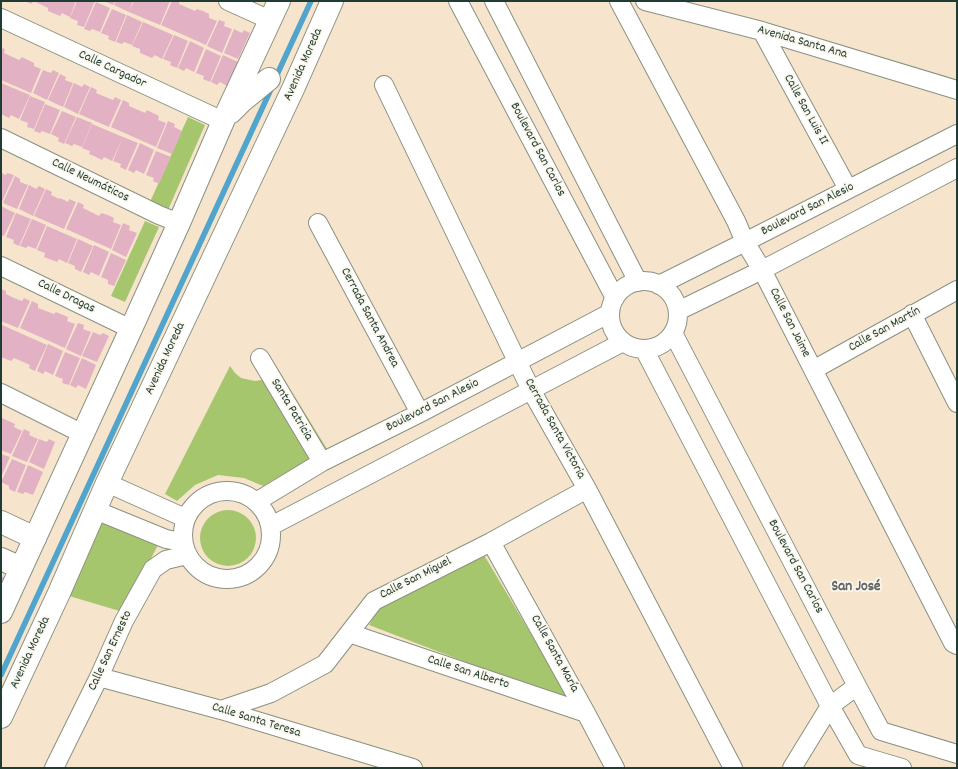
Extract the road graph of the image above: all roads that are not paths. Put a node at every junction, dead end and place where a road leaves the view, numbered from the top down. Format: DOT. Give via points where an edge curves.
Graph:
graph roads {
  1 [pos="228,1"];
  2 [pos="332,1"];
  3 [pos="458,1"];
  4 [pos="494,1"];
  5 [pos="619,1"];
  6 [pos="645,1"];
  7 [pos="272,16"];
  8 [pos="1,18"];
  9 [pos="762,31"];
  10 [pos="269,79"];
  11 [pos="384,85"];
  12 [pos="293,89"];
  13 [pos="957,90"];
  14 [pos="223,120"];
  15 [pos="957,134"];
  16 [pos="1,138"];
  17 [pos="957,168"];
  18 [pos="848,189"];
  19 [pos="179,223"];
  20 [pos="318,223"];
  21 [pos="745,242"];
  22 [pos="1,266"];
  23 [pos="762,270"];
  24 [pos="638,282"];
  25 [pos="659,285"];
  26 [pos="957,290"];
  27 [pos="613,306"];
  28 [pos="678,311"];
  29 [pos="912,314"];
  30 [pos="131,328"];
  31 [pos="673,333"];
  32 [pos="623,342"];
  33 [pos="644,349"];
  34 [pos="260,358"];
  35 [pos="518,362"];
  36 [pos="813,370"];
  37 [pos="531,390"];
  38 [pos="1,393"];
  39 [pos="957,403"];
  40 [pos="420,413"];
  41 [pos="83,434"];
  42 [pos="322,462"];
  43 [pos="107,483"];
  44 [pos="587,489"];
  45 [pos="256,502"];
  46 [pos="95,510"];
  47 [pos="185,518"];
  48 [pos="1,522"];
  49 [pos="271,526"];
  50 [pos="35,538"];
  51 [pos="491,542"];
  52 [pos="185,549"];
  53 [pos="1,559"];
  54 [pos="21,568"];
  55 [pos="1,612"];
  56 [pos="349,633"];
  57 [pos="957,645"];
  58 [pos="99,677"];
  59 [pos="857,686"];
  60 [pos="830,706"];
  61 [pos="221,710"];
  62 [pos="586,713"];
  63 [pos="1,717"];
  64 [pos="957,754"];
  65 [pos="54,768"];
  66 [pos="413,768"];
  67 [pos="615,768"];
  68 [pos="733,768"];
  69 [pos="792,768"];
  70 [pos="902,768"];
  1 -- 7 [label="street"];
  2 -- 12 [label="main road, Avenida Moreda"];
  3 -- 27 [label="street, Boulevard San Carlos"];
  4 -- 24 [label="street"];
  5 -- 21 [label="street, Calle San Jaime"];
  6 -- 9 [label="street, Avenida Santa Ana"];
  7 -- 10 [label="main road" via="265,55"];
  7 -- 14 [label="main road"];
  8 -- 14 [label="street, Calle Cargador"];
  9 -- 13 [label="street, Avenida Santa Ana"];
  9 -- 18 [label="street, Calle San Luis II"];
  10 -- 12 [label="main road"];
  10 -- 14 [label="main road"];
  11 -- 35 [label="street, Cerrada Santa Victoria"];
  12 -- 43 [label="main road, Avenida Moreda"];
  14 -- 19 [label="main road"];
  15 -- 18 [label="street, Boulevard San Alesio"];
  16 -- 19 [label="street, Calle Neumáticos"];
  17 -- 23 [label="street"];
  18 -- 21 [label="street, Boulevard San Alesio"];
  19 -- 30 [label="main road"];
  20 -- 40 [label="street, Cerrada Santa Andrea"];
  21 -- 23 [label="street, Calle San Jaime"];
  21 -- 25 [label="street, Boulevard San Alesio"];
  22 -- 30 [label="street, Calle Dragas"];
  23 -- 28 [label="street"];
  23 -- 36 [label="street, Calle San Jaime"];
  24 -- 25 [label="street"];
  24 -- 27 [label="street" via="621,290"];
  25 -- 28 [label="street" via="668,291"];
  26 -- 29 [label="street, Calle San Martín"];
  27 -- 32 [label="street" via="611,324"];
  27 -- 35 [label="street, Boulevard San Alesio"];
  28 -- 31 [label="street"];
  29 -- 36 [label="street, Calle San Martín"];
  29 -- 39 [label="street"];
  30 -- 41 [label="main road"];
  31 -- 33 [label="street" via="656,348"];
  31 -- 59 [label="street, Boulevard San Carlos"];
  32 -- 33 [label="street" via="633,348"];
  32 -- 37 [label="street"];
  33 -- 60 [label="street"];
  34 -- 42 [label="street, Santa Patricia"];
  35 -- 37 [label="street, Cerrada Santa Victoria"];
  35 -- 40 [label="street, Boulevard San Alesio"];
  36 -- 57 [label="street, Calle San Jaime" via="953,644"];
  37 -- 44 [label="street, Cerrada Santa Victoria"];
  37 -- 49 [label="street"];
  38 -- 41 [label="street"];
  40 -- 42 [label="street, Boulevard San Alesio"];
  41 -- 50 [label="main road"];
  42 -- 45 [label="street, Boulevard San Alesio"];
  43 -- 46 [label="main road, Avenida Moreda"];
  43 -- 47 [label="street"];
  44 -- 51 [label="street, Calle San Miguel"];
  44 -- 68 [label="street, Cerrada Santa Victoria"];
  45 -- 47 [label="street" via="242,493 225,490 208,494 194,504"];
  45 -- 49 [label="street" via="266,513"];
  46 -- 52 [label="street"];
  46 -- 63 [label="main road, Avenida Moreda"];
  47 -- 52 [label="street" via="182,530"];
  48 -- 50 [label="main road"];
  49 -- 52 [label="street" via="271,541 267,554 259,566 248,575 234,580 220,580 206,575 195,567"];
  50 -- 54 [label="main road"];
  51 -- 56 [label="street, Calle San Miguel" via="374,601"];
  51 -- 62 [label="street, Calle Santa María"];
  52 -- 58 [label="street, Calle San Ernesto" via="153,569 124,621"];
  53 -- 54 [label="main road"];
  54 -- 55 [label="main road"];
  56 -- 61 [label="street, Calle San Miguel" via="325,664 271,693"];
  56 -- 62 [label="street, Calle San Alberto"];
  58 -- 61 [label="street, Calle Santa Teresa"];
  58 -- 65 [label="street, Calle San Ernesto"];
  59 -- 60 [label="street"];
  59 -- 64 [label="street, Boulevard San Carlos" via="881,731"];
  60 -- 69 [label="street"];
  60 -- 70 [label="street" via="858,755"];
  61 -- 66 [label="street, Calle Santa Teresa"];
  62 -- 67 [label="street, Calle Santa María"];
}
